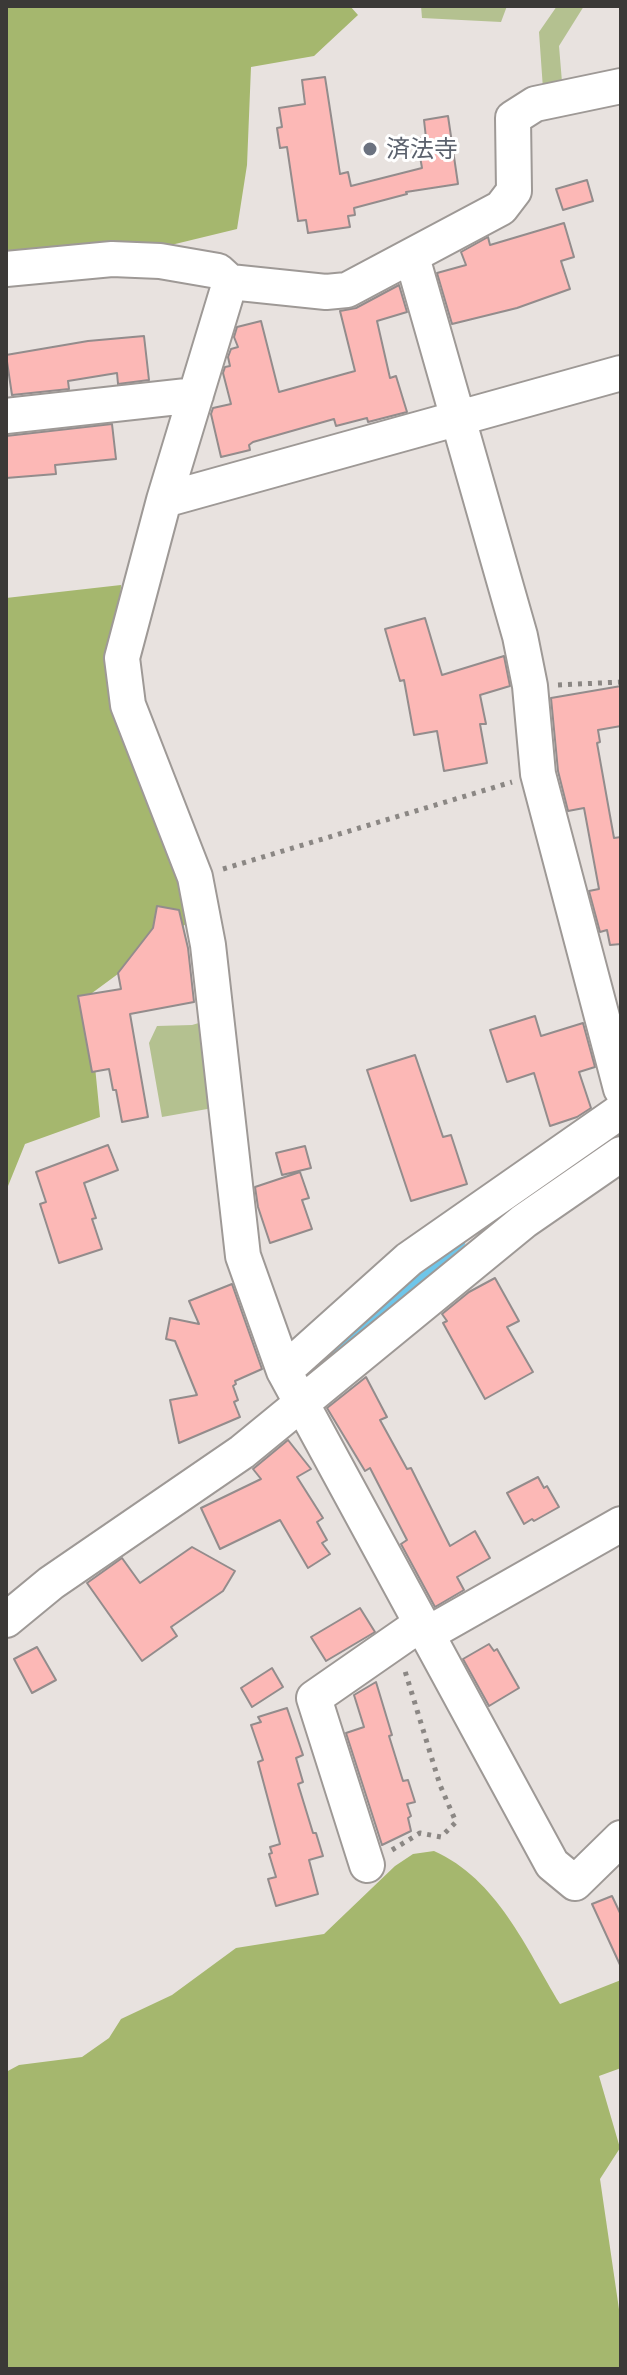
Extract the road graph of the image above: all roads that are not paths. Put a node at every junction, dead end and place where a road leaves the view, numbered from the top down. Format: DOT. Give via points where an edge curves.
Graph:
graph roads {
  1 [pos="621,86"];
  2 [pos="412,257"];
  3 [pos="6,269"];
  4 [pos="230,282"];
  5 [pos="621,373"];
  6 [pos="196,395"];
  7 [pos="6,416"];
  8 [pos="459,419"];
  9 [pos="164,500"];
  10 [pos="621,1089"];
  11 [pos="621,1111"];
  12 [pos="621,1154"];
  13 [pos="284,1371"];
  14 [pos="301,1402"];
  15 [pos="621,1524"];
  16 [pos="6,1620"];
  17 [pos="416,1633"];
  18 [pos="621,1838"];
  19 [pos="367,1865"];
  1 -- 2 [label="street" via="535,104 513,118 514,191 501,208"];
  2 -- 4 [label="street" via="347,290"];
  2 -- 8 [label="street"];
  3 -- 4 [label="street" via="112,259 160,261 218,271"];
  4 -- 6 [label="street"];
  5 -- 8 [label="street"];
  6 -- 7 [label="street"];
  6 -- 9 [label="street"];
  8 -- 9 [label="street"];
  8 -- 10 [label="street" via="520,636 538,774"];
  9 -- 13 [label="street" via="122,658 128,705 195,877 208,945 243,1256"];
  11 -- 13 [label="street" via="409,1259"];
  12 -- 14 [label="street" via="524,1221"];
  13 -- 14 [label="street"];
  14 -- 16 [label="street" via="242,1452 51,1583"];
  14 -- 17 [label="street"];
  15 -- 17 [label="street"];
  17 -- 18 [label="street" via="552,1864 575,1883"];
  17 -- 19 [label="street" via="314,1698"];
}
